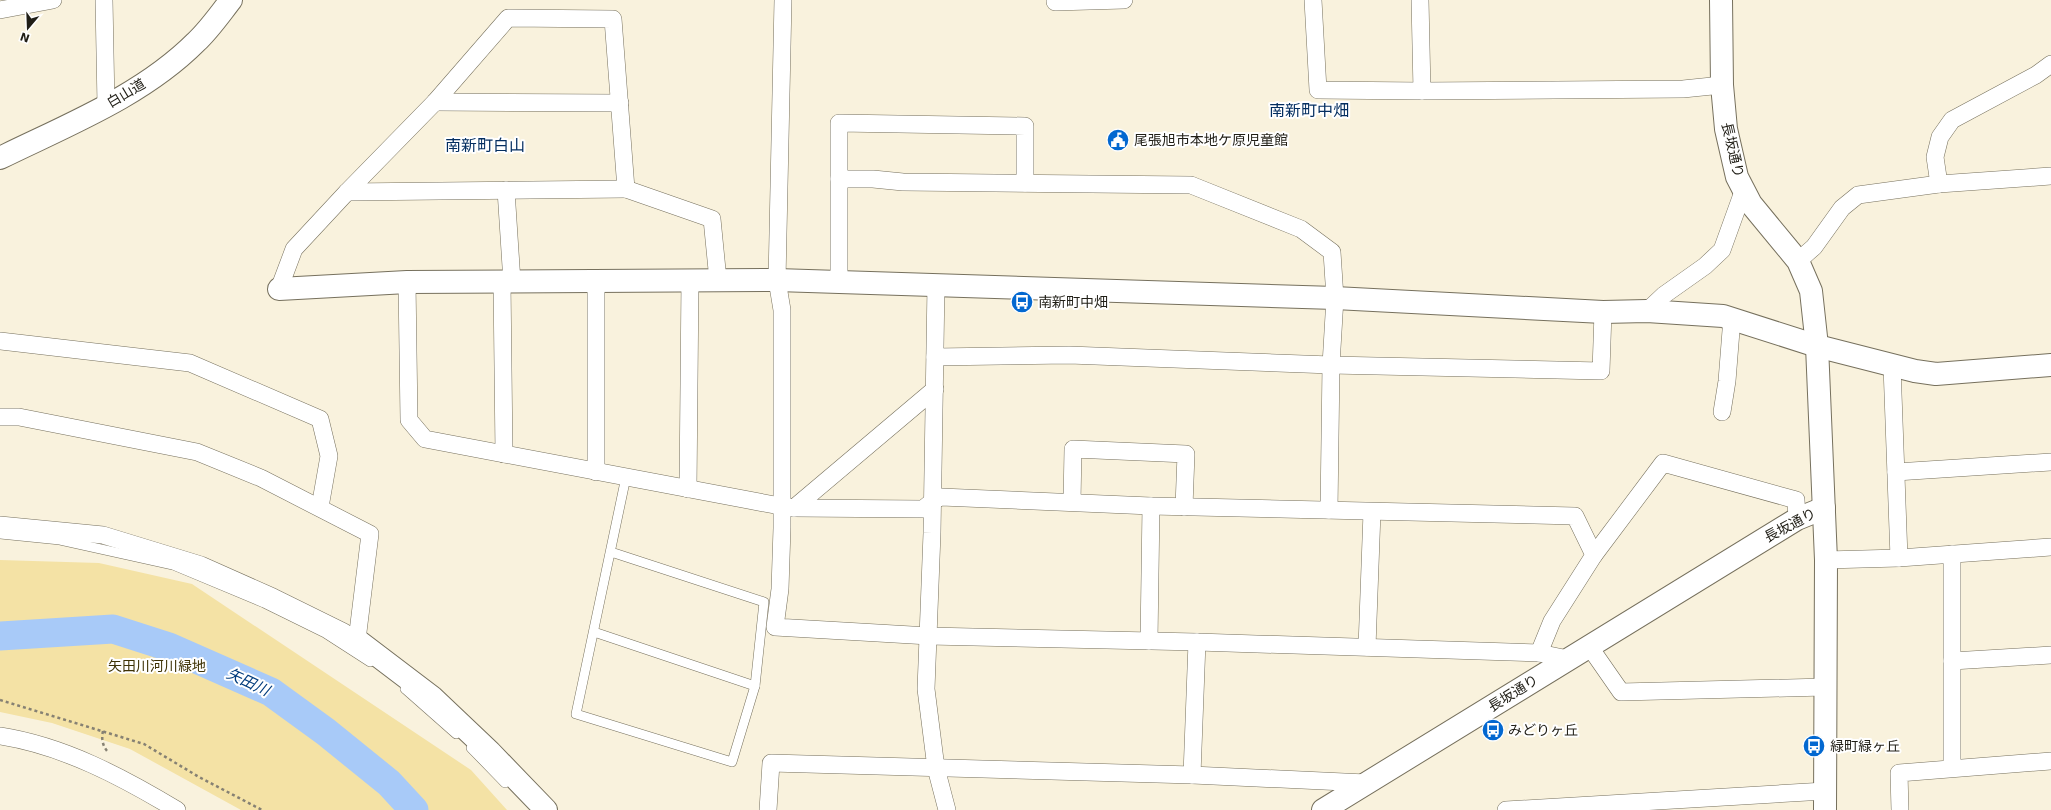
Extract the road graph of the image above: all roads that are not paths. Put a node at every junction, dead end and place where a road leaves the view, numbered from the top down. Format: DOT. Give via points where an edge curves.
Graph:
graph roads {
  1 [pos="53,0"];
  2 [pos="104,0"];
  3 [pos="231,0"];
  4 [pos="783,0"];
  5 [pos="1055,0"];
  6 [pos="1124,0"];
  7 [pos="1313,0"];
  8 [pos="1420,0"];
  9 [pos="1721,0"];
  10 [pos="0,10"];
  11 [pos="2051,64"];
  12 [pos="1722,85"];
  13 [pos="1422,91"];
  14 [pos="435,102"];
  15 [pos="620,103"];
  16 [pos="106,105"];
  17 [pos="0,158"];
  18 [pos="2051,176"];
  19 [pos="839,179"];
  20 [pos="1025,183"];
  21 [pos="1940,184"];
  22 [pos="626,189"];
  23 [pos="506,190"];
  24 [pos="1744,190"];
  25 [pos="346,192"];
  26 [pos="1798,261"];
  27 [pos="690,280"];
  28 [pos="718,280"];
  29 [pos="777,280"];
  30 [pos="596,281"];
  31 [pos="407,282"];
  32 [pos="507,282"];
  33 [pos="839,282"];
  34 [pos="936,285"];
  35 [pos="279,289"];
  36 [pos="1335,298"];
  37 [pos="1647,311"];
  38 [pos="1603,312"];
  39 [pos="1732,318"];
  40 [pos="0,341"];
  41 [pos="1817,346"];
  42 [pos="935,357"];
  43 [pos="1331,365"];
  44 [pos="2051,365"];
  45 [pos="1892,366"];
  46 [pos="935,389"];
  47 [pos="1722,412"];
  48 [pos="0,417"];
  49 [pos="504,454"];
  50 [pos="2051,462"];
  51 [pos="596,472"];
  52 [pos="1896,472"];
  53 [pos="626,477"];
  54 [pos="688,489"];
  55 [pos="932,501"];
  56 [pos="1072,502"];
  57 [pos="1151,506"];
  58 [pos="320,507"];
  59 [pos="787,507"];
  60 [pos="1184,507"];
  61 [pos="1824,508"];
  62 [pos="1329,510"];
  63 [pos="1372,512"];
  64 [pos="1797,519"];
  65 [pos="0,525"];
  66 [pos="0,534"];
  67 [pos="2051,547"];
  68 [pos="611,552"];
  69 [pos="1952,554"];
  70 [pos="1594,555"];
  71 [pos="1899,558"];
  72 [pos="1826,560"];
  73 [pos="769,620"];
  74 [pos="594,632"];
  75 [pos="929,636"];
  76 [pos="356,640"];
  77 [pos="1149,641"];
  78 [pos="1197,642"];
  79 [pos="1589,646"];
  80 [pos="1367,647"];
  81 [pos="1539,653"];
  82 [pos="2051,655"];
  83 [pos="1568,659"];
  84 [pos="1952,661"];
  85 [pos="755,686"];
  86 [pos="1825,687"];
  87 [pos="0,736"];
  88 [pos="2051,761"];
  89 [pos="936,768"];
  90 [pos="1952,768"];
  91 [pos="1192,775"];
  92 [pos="1366,783"];
  93 [pos="511,789"];
  94 [pos="1825,800"];
  95 [pos="1553,809"];
  96 [pos="177,810"];
  97 [pos="546,810"];
  98 [pos="768,810"];
  99 [pos="947,810"];
  100 [pos="1323,810"];
  101 [pos="1506,810"];
  102 [pos="1900,810"];
  1 -- 10 [label="street"];
  2 -- 16 [label="street"];
  3 -- 16 [label="street, 白山道" via="197,42 173,63 128,94"];
  4 -- 29 [label="street"];
  5 -- 6 [label="street"];
  7 -- 13 [label="street" via="1318,90"];
  8 -- 13 [label="street"];
  9 -- 12 [label="street, 長坂通り"];
  11 -- 21 [label="street" via="2036,75 1952,120 1940,137 1935,157"];
  12 -- 13 [label="street" via="1683,89"];
  12 -- 24 [label="street, 長坂通り" via="1726,129 1737,177"];
  14 -- 15 [label="street"];
  14 -- 15 [label="street" via="508,18 613,19"];
  14 -- 25 [label="street"];
  15 -- 22 [label="street"];
  16 -- 17 [label="street, 白山道"];
  18 -- 21 [label="street"];
  19 -- 20 [label="street"];
  19 -- 20 [label="street" via="839,123 1025,126"];
  19 -- 33 [label="street"];
  20 -- 36 [label="street" via="1191,185 1301,229 1332,252"];
  21 -- 26 [label="street" via="1858,195 1842,208 1814,247"];
  22 -- 23 [label="street"];
  22 -- 28 [label="street" via="712,219"];
  23 -- 25 [label="street"];
  23 -- 32 [label="street"];
  24 -- 26 [label="street, 長坂通り" via="1751,204"];
  24 -- 37 [label="street" via="1722,250 1705,266 1664,294"];
  25 -- 35 [label="street" via="294,249"];
  26 -- 41 [label="street, 長坂通り" via="1811,291"];
  27 -- 28 [label="street"];
  27 -- 30 [label="street"];
  27 -- 54 [label="street"];
  28 -- 29 [label="street"];
  29 -- 33 [label="street"];
  29 -- 59 [label="street" via="782,310"];
  30 -- 32 [label="street"];
  30 -- 51 [label="street"];
  31 -- 32 [label="street"];
  31 -- 35 [label="street"];
  31 -- 49 [label="street" via="409,420 425,440"];
  32 -- 49 [label="street"];
  33 -- 34 [label="street"];
  34 -- 36 [label="street"];
  34 -- 42 [label="street"];
  36 -- 38 [label="street"];
  36 -- 43 [label="street"];
  37 -- 38 [label="street"];
  37 -- 39 [label="street"];
  38 -- 43 [label="street" via="1601,371"];
  39 -- 41 [label="street"];
  39 -- 47 [label="street"];
  40 -- 58 [label="street" via="190,363 320,419 329,456"];
  41 -- 45 [label="street"];
  41 -- 61 [label="street, 長坂通り"];
  42 -- 43 [label="street" via="1070,355"];
  42 -- 46 [label="street"];
  43 -- 62 [label="street"];
  44 -- 45 [label="street" via="1936,374"];
  45 -- 52 [label="street"];
  46 -- 55 [label="street"];
  46 -- 59 [label="street"];
  48 -- 58 [label="street" via="19,417 197,452 261,478"];
  49 -- 51 [label="street"];
  50 -- 52 [label="street"];
  51 -- 53 [label="street"];
  52 -- 71 [label="street"];
  53 -- 54 [label="street"];
  53 -- 68 [label="lane"];
  54 -- 59 [label="street"];
  55 -- 56 [label="street" via="941,497"];
  55 -- 59 [label="street" via="923,509"];
  55 -- 75 [label="street"];
  56 -- 57 [label="street"];
  56 -- 60 [label="street" via="1073,450 1179,453 1186,454"];
  57 -- 60 [label="street"];
  57 -- 77 [label="street"];
  58 -- 76 [label="street" via="370,534"];
  59 -- 73 [label="street" via="780,589"];
  60 -- 62 [label="street"];
  61 -- 64 [label="street, 長坂通り"];
  61 -- 72 [label="street"];
  62 -- 63 [label="street"];
  63 -- 70 [label="street" via="1575,516"];
  63 -- 80 [label="street"];
  64 -- 70 [label="street" via="1796,500 1663,463"];
  64 -- 79 [label="street, 長坂通り"];
  65 -- 76 [label="street" via="103,535 200,565 273,597"];
  66 -- 93 [label="lane" via="60,540 173,565 264,603 325,633 390,675 464,741"];
  67 -- 69 [label="street"];
  68 -- 73 [label="lane" via="764,602"];
  68 -- 74 [label="lane"];
  69 -- 71 [label="street"];
  69 -- 84 [label="street"];
  70 -- 81 [label="street" via="1552,621"];
  71 -- 72 [label="street"];
  72 -- 86 [label="street"];
  73 -- 75 [label="street" via="775,628"];
  73 -- 85 [label="lane"];
  74 -- 85 [label="lane"];
  74 -- 85 [label="lane" via="576,714 732,762"];
  75 -- 77 [label="street"];
  75 -- 89 [label="street" via="926,689"];
  76 -- 97 [label="street" via="432,697"];
  77 -- 78 [label="street"];
  78 -- 80 [label="street"];
  78 -- 91 [label="street"];
  79 -- 83 [label="street, 長坂通り"];
  79 -- 86 [label="street" via="1621,692"];
  80 -- 81 [label="street"];
  81 -- 83 [label="street"];
  82 -- 84 [label="street"];
  83 -- 92 [label="street, 長坂通り"];
  84 -- 90 [label="street"];
  86 -- 94 [label="street"];
  87 -- 96 [label="street" via="40,744 72,755"];
  88 -- 90 [label="street"];
  89 -- 91 [label="street"];
  89 -- 98 [label="street" via="771,763"];
  89 -- 99 [label="street"];
  90 -- 102 [label="street" via="1899,773"];
  91 -- 92 [label="street"];
  92 -- 100 [label="street, 長坂通り"];
  94 -- 95 [label="street"];
  95 -- 101 [label="street"];
}
